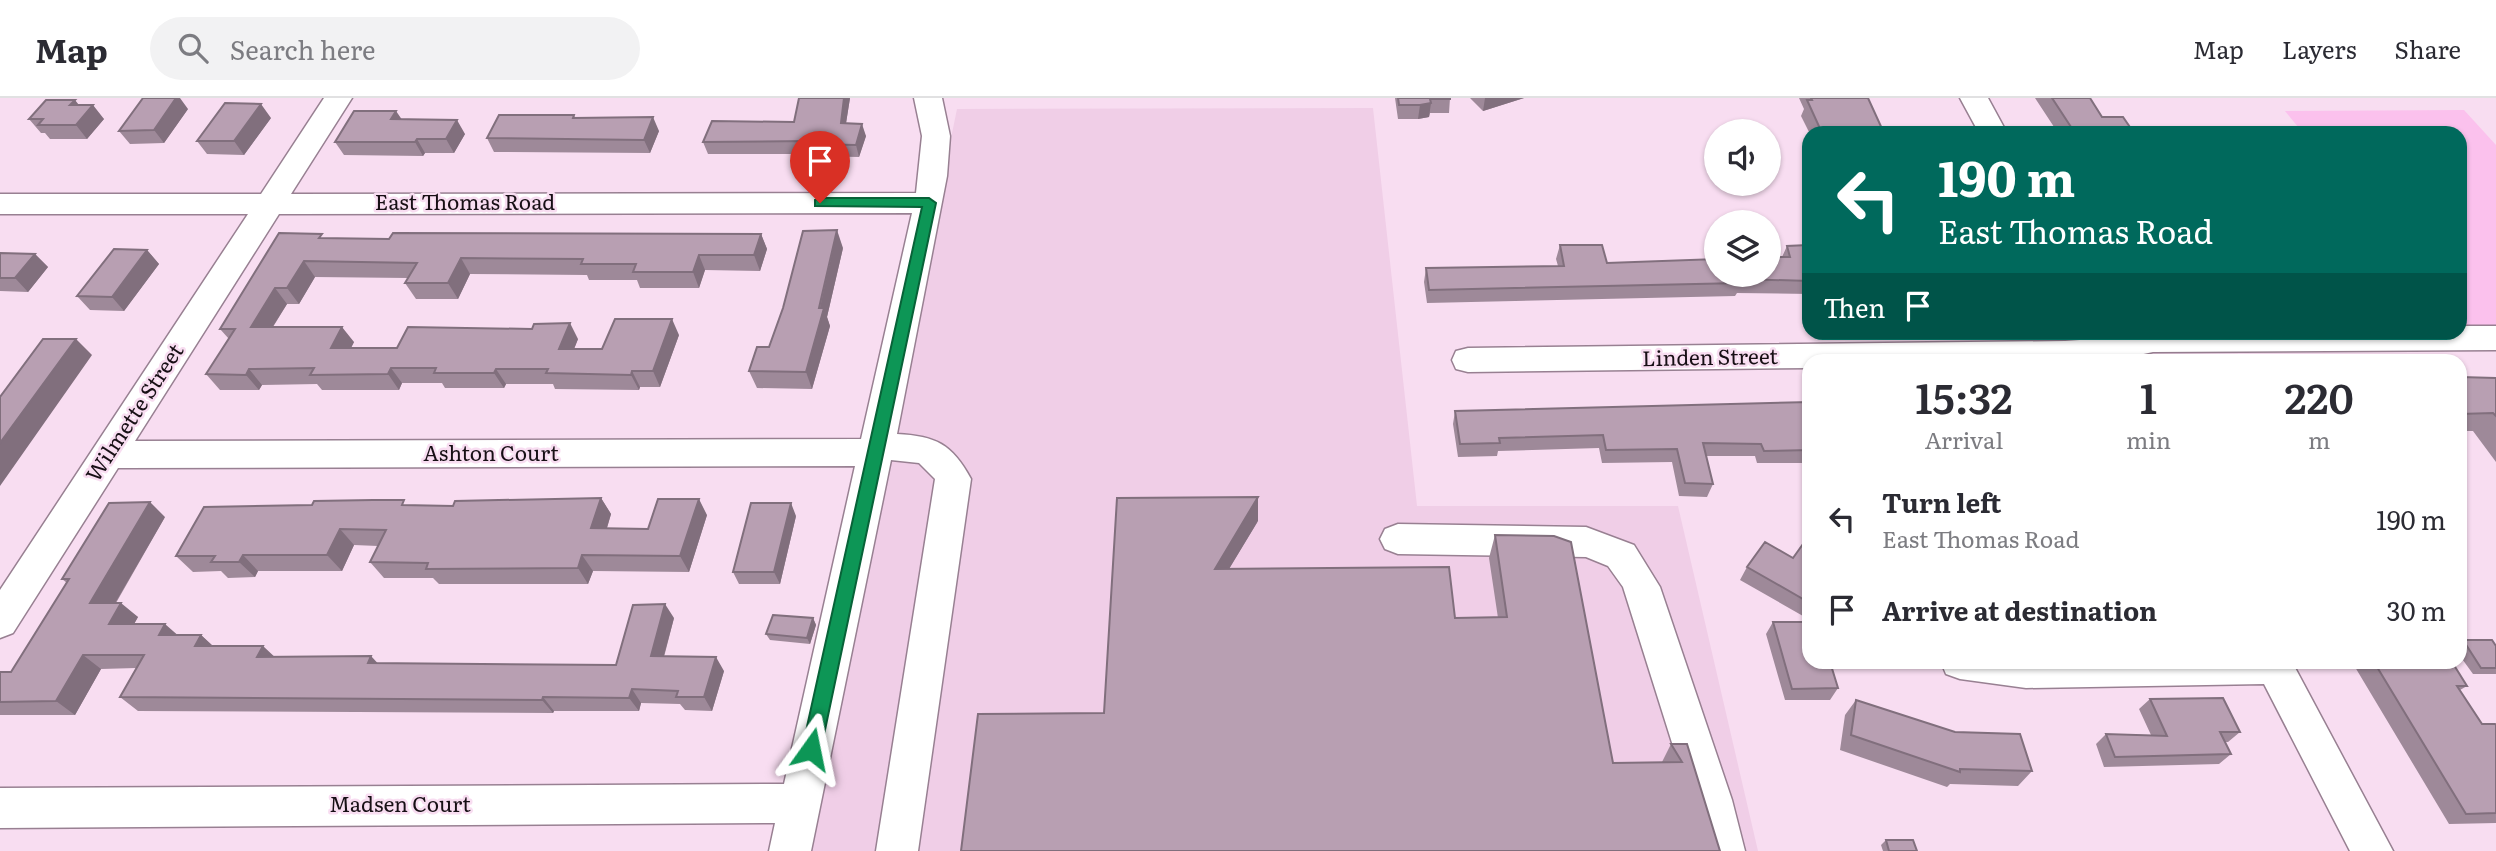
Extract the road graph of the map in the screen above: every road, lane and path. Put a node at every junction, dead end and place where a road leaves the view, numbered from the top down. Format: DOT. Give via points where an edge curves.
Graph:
graph roads {
  1 [pos="338,98"];
  2 [pos="928,98"];
  3 [pos="1974,98"];
  4 [pos="1989,126"];
  5 [pos="929,203"];
  6 [pos="0,204"];
  7 [pos="270,204"];
  8 [pos="2467,338"];
  9 [pos="2496,338"];
  10 [pos="2152,340"];
  11 [pos="2107,348"];
  12 [pos="1468,360"];
  13 [pos="875,449"];
  14 [pos="108,455"];
  15 [pos="1398,539"];
  16 [pos="0,622"];
  17 [pos="2011,669"];
  18 [pos="2097,669"];
  19 [pos="2276,669"];
  20 [pos="800,803"];
  21 [pos="0,808"];
  22 [pos="790,851"];
  23 [pos="897,851"];
  24 [pos="1724,851"];
  25 [pos="2372,851"];
  1 -- 7 [label="street, Wilmette Street"];
  2 -- 5 [label="street" via="935,153"];
  3 -- 4 [label="street"];
  5 -- 7 [label="street, East Thomas Road"];
  5 -- 13 [label="street"];
  6 -- 7 [label="street, East Thomas Road"];
  7 -- 14 [label="street, Wilmette Street"];
  8 -- 9 [label="street, Linden Street"];
  10 -- 11 [label="street, Linden Street"];
  11 -- 12 [label="street, Linden Street"];
  13 -- 14 [label="street, Ashton Court"];
  13 -- 20 [label="street"];
  13 -- 23 [label="street, Ashton Court" via="927,451 946,461 953,479"];
  14 -- 16 [label="street, Wilmette Street"];
  15 -- 24 [label="street" via="1587,542 1615,549 1641,587"];
  17 -- 18 [label="street"];
  19 -- 25 [label="street"];
  20 -- 21 [label="street, Madsen Court"];
  20 -- 22 [label="street"];
}
